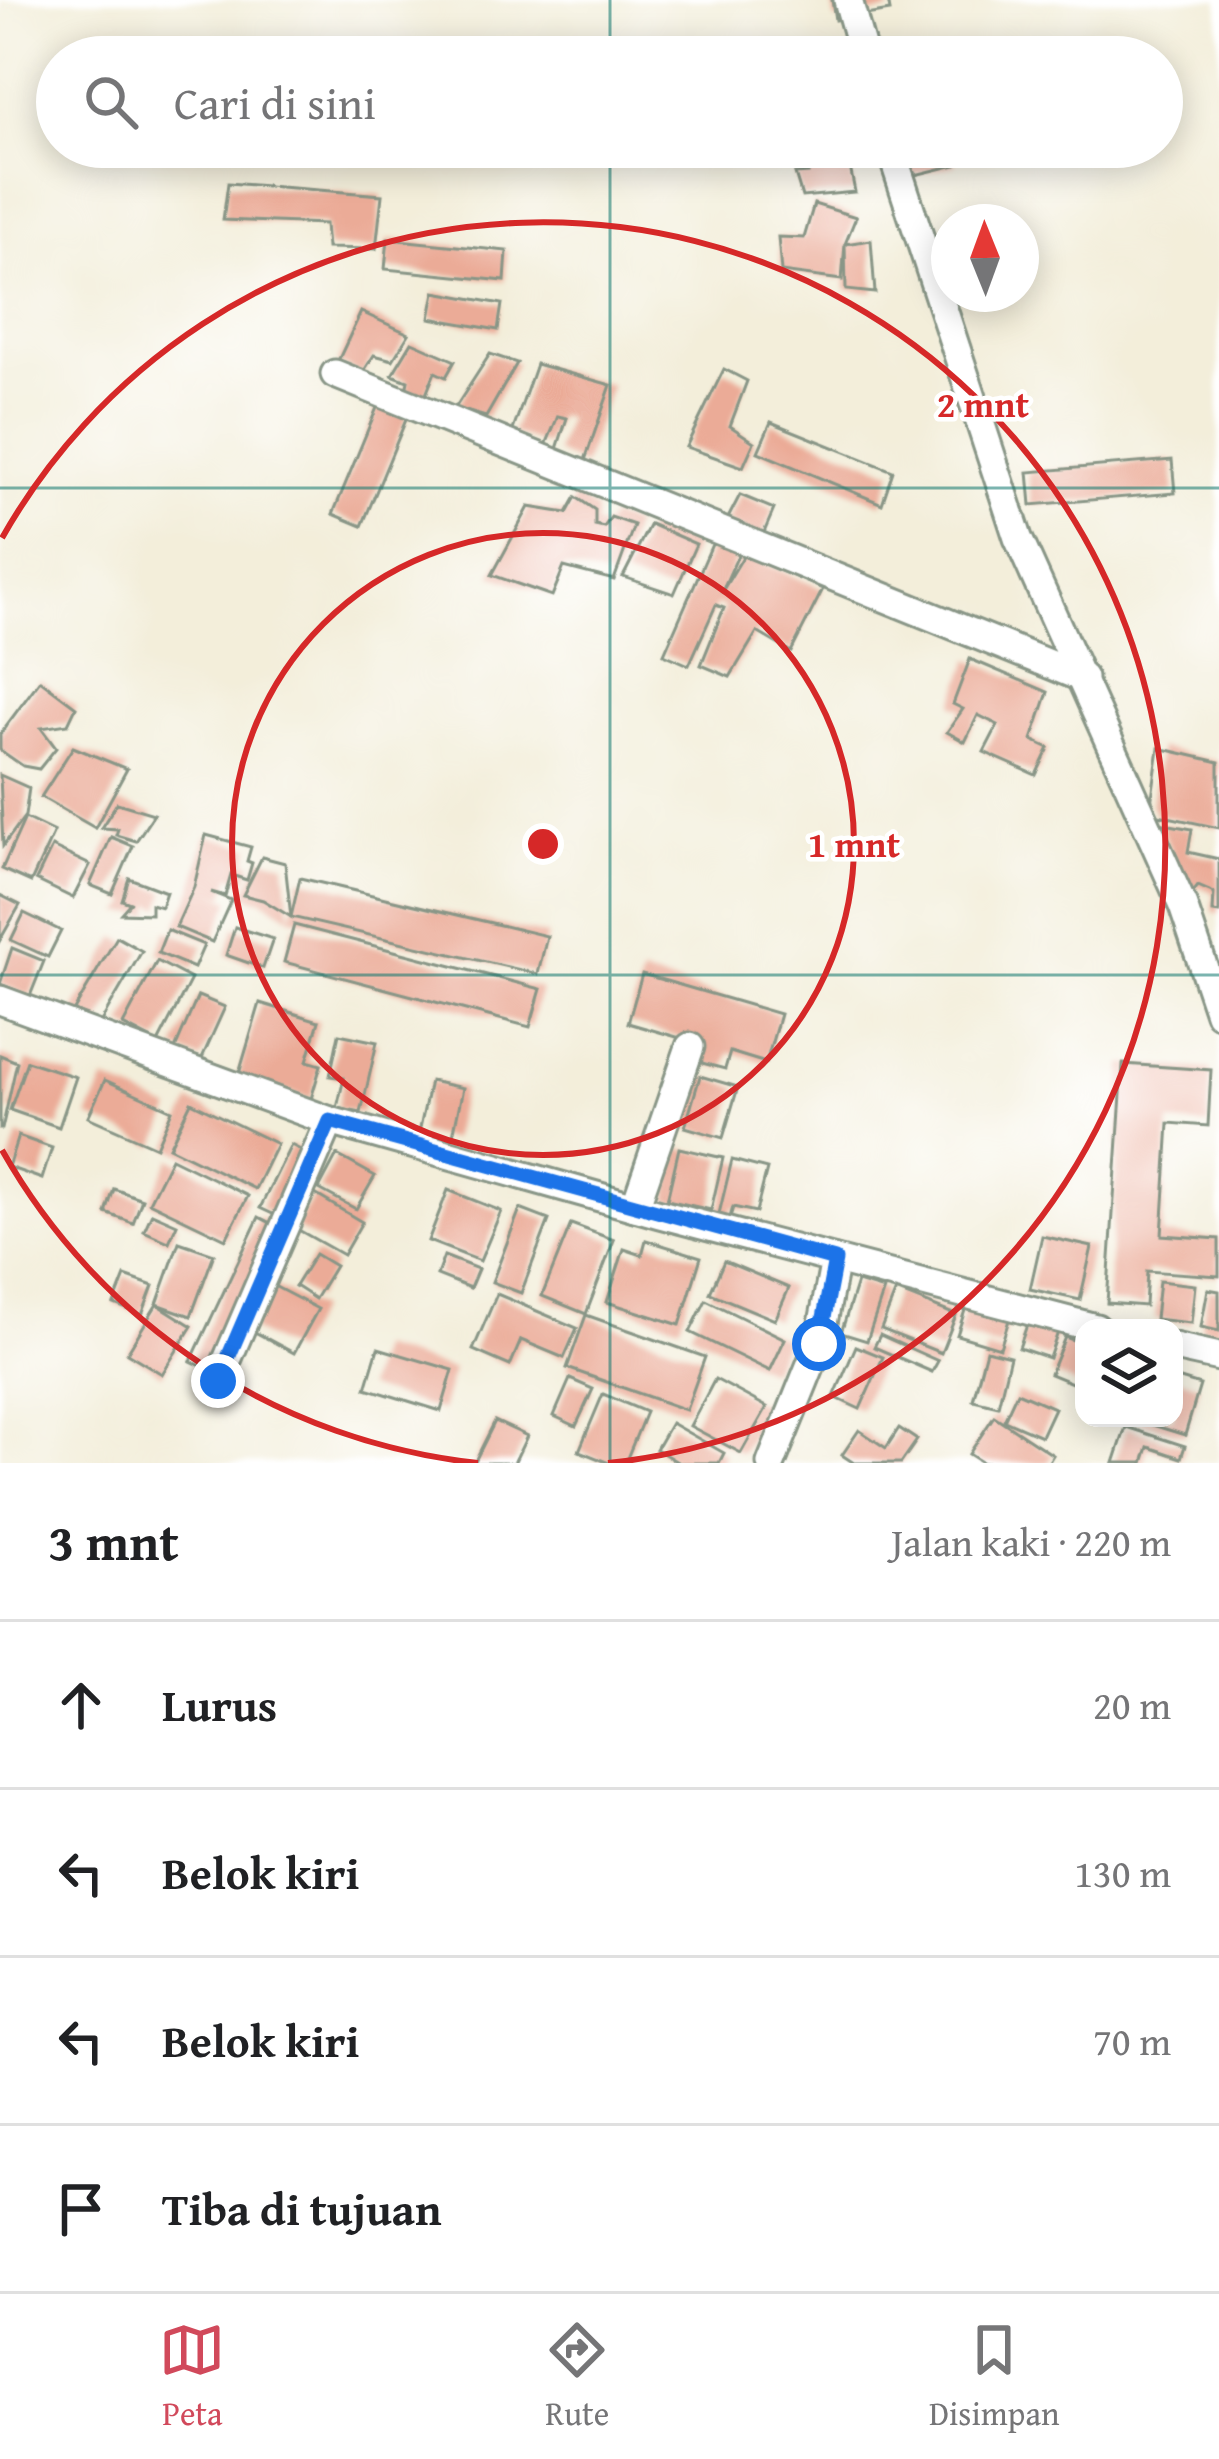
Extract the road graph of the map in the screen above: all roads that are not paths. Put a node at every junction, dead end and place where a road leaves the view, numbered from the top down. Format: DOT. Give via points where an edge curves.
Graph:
graph roads {
  1 [pos="848,0"];
  2 [pos="858,36"];
  3 [pos="897,168"];
  4 [pos="335,374"];
  5 [pos="1083,678"];
  6 [pos="0,1000"];
  7 [pos="1219,1013"];
  8 [pos="690,1047"];
  9 [pos="330,1121"];
  10 [pos="635,1207"];
  11 [pos="835,1260"];
  12 [pos="1075,1323"];
  13 [pos="1183,1349"];
  14 [pos="1219,1357"];
  15 [pos="218,1381"];
  16 [pos="771,1463"];
  1 -- 2 [label="street"];
  3 -- 5 [label="street" via="1018,538"];
  4 -- 5 [label="street"];
  5 -- 7 [label="street" via="1183,906"];
  6 -- 9 [label="street"];
  8 -- 10 [label="street"];
  9 -- 10 [label="street"];
  9 -- 15 [label="street"];
  10 -- 11 [label="street"];
  11 -- 12 [label="street"];
  11 -- 16 [label="street" via="819,1344"];
  13 -- 14 [label="street"];
}
